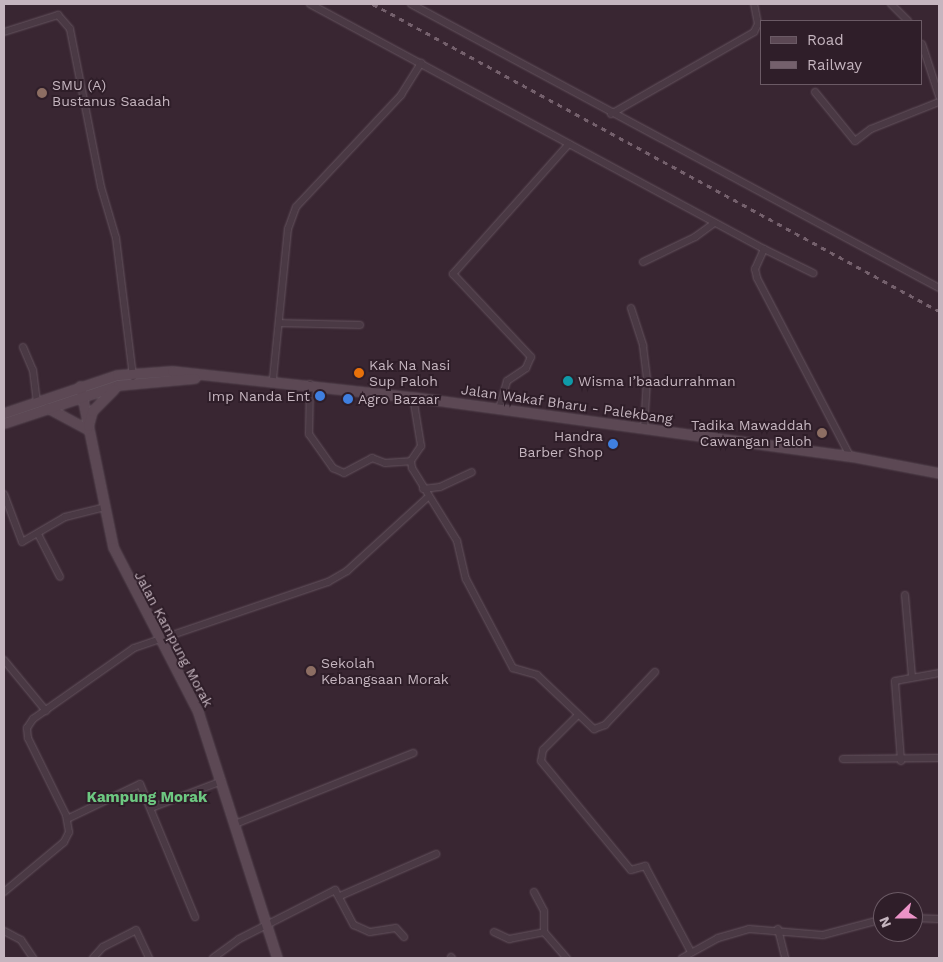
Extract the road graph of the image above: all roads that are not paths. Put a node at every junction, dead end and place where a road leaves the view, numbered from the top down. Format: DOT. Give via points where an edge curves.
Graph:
graph roads {
  1 [pos="310,4"];
  2 [pos="412,4"];
  3 [pos="754,4"];
  4 [pos="892,4"];
  5 [pos="907,20"];
  6 [pos="4,32"];
  7 [pos="923,47"];
  8 [pos="421,63"];
  9 [pos="815,92"];
  10 [pos="939,96"];
  11 [pos="939,102"];
  12 [pos="611,114"];
  13 [pos="569,144"];
  14 [pos="714,223"];
  15 [pos="764,249"];
  16 [pos="643,262"];
  17 [pos="813,273"];
  18 [pos="939,288"];
  19 [pos="631,308"];
  20 [pos="279,322"];
  21 [pos="360,325"];
  22 [pos="23,347"];
  23 [pos="132,373"];
  24 [pos="220,376"];
  25 [pos="273,379"];
  26 [pos="133,383"];
  27 [pos="310,384"];
  28 [pos="118,385"];
  29 [pos="80,386"];
  30 [pos="81,396"];
  31 [pos="413,397"];
  32 [pos="37,402"];
  33 [pos="48,408"];
  34 [pos="499,409"];
  35 [pos="4,414"];
  36 [pos="4,423"];
  37 [pos="87,429"];
  38 [pos="644,429"];
  39 [pos="850,456"];
  40 [pos="411,461"];
  41 [pos="472,472"];
  42 [pos="939,473"];
  43 [pos="423,489"];
  44 [pos="4,494"];
  45 [pos="427,498"];
  46 [pos="102,508"];
  47 [pos="38,534"];
  48 [pos="60,577"];
  49 [pos="904,595"];
  50 [pos="160,639"];
  51 [pos="4,660"];
  52 [pos="655,672"];
  53 [pos="939,674"];
  54 [pos="912,676"];
  55 [pos="46,710"];
  56 [pos="577,716"];
  57 [pos="413,753"];
  58 [pos="939,758"];
  59 [pos="842,759"];
  60 [pos="901,761"];
  61 [pos="222,781"];
  62 [pos="151,808"];
  63 [pos="67,818"];
  64 [pos="235,824"];
  65 [pos="436,854"];
  66 [pos="4,892"];
  67 [pos="534,892"];
  68 [pos="340,896"];
  69 [pos="195,916"];
  70 [pos="923,918"];
  71 [pos="939,919"];
  72 [pos="873,922"];
  73 [pos="266,924"];
  74 [pos="778,929"];
  75 [pos="4,931"];
  76 [pos="494,932"];
  77 [pos="544,932"];
  78 [pos="404,937"];
  79 [pos="691,952"];
  80 [pos="34,958"];
  81 [pos="93,958"];
  82 [pos="149,958"];
  83 [pos="214,958"];
  84 [pos="277,958"];
  85 [pos="566,958"];
  86 [pos="682,958"];
  87 [pos="785,958"];
  1 -- 8 [label="street"];
  2 -- 12 [label="street"];
  3 -- 12 [label="street" via="758,24 754,32"];
  4 -- 5 [label="street"];
  6 -- 23 [label="street" via="58,15 70,29 101,187 116,238"];
  7 -- 10 [label="street"];
  8 -- 13 [label="street"];
  8 -- 20 [label="street" via="401,95 296,208 288,229"];
  9 -- 11 [label="street" via="855,141 871,129"];
  12 -- 18 [label="street"];
  13 -- 14 [label="street"];
  13 -- 34 [label="street" via="453,274 531,357 526,368 507,381"];
  14 -- 15 [label="street"];
  14 -- 16 [label="street" via="695,237"];
  15 -- 17 [label="street"];
  15 -- 39 [label="street" via="755,268 756,278"];
  19 -- 38 [label="street" via="643,346 647,379"];
  20 -- 21 [label="street"];
  20 -- 25 [label="street"];
  22 -- 32 [label="street" via="33,370"];
  23 -- 24 [label="main road, Jalan Wakaf Bharu - Palekbang"];
  23 -- 26 [label="street"];
  23 -- 29 [label="main road, Jalan Wakaf Bharu - Palekbang"];
  24 -- 25 [label="main road, Jalan Wakaf Bharu - Palekbang"];
  24 -- 26 [label="main road, Jalan Wakaf Bharu - Palekbang"];
  25 -- 27 [label="main road, Jalan Wakaf Bharu - Palekbang"];
  26 -- 28 [label="main road, Jalan Wakaf Bharu - Palekbang"];
  27 -- 31 [label="main road, Jalan Wakaf Bharu - Palekbang"];
  27 -- 40 [label="street" via="309,434 333,468 344,473 372,458 385,463"];
  28 -- 30 [label="main road, Jalan Wakaf Bharu - Palekbang"];
  28 -- 37 [label="main road" via="92,411"];
  29 -- 30 [label="main road, Jalan Kampung Morak"];
  29 -- 32 [label="main road, Jalan Wakaf Bharu - Palekbang"];
  30 -- 33 [label="main road, Jalan Wakaf Bharu - Palekbang"];
  30 -- 37 [label="main road, Jalan Kampung Morak"];
  31 -- 34 [label="main road, Jalan Wakaf Bharu - Palekbang"];
  31 -- 40 [label="street" via="421,446"];
  32 -- 35 [label="main road, Jalan Wakaf Bharu - Palekbang"];
  33 -- 36 [label="main road, Jalan Wakaf Bharu - Palekbang"];
  33 -- 37 [label="main road"];
  34 -- 38 [label="main road, Jalan Wakaf Bharu - Palekbang"];
  37 -- 46 [label="main road, Jalan Kampung Morak"];
  38 -- 39 [label="main road, Jalan Wakaf Bharu - Palekbang"];
  39 -- 42 [label="main road, Jalan Wakaf Bharu - Palekbang"];
  40 -- 43 [label="street"];
  41 -- 43 [label="street" via="449,484"];
  43 -- 45 [label="street"];
  44 -- 47 [label="street" via="22,542"];
  45 -- 50 [label="street" via="347,572 328,582"];
  45 -- 56 [label="street" via="457,540 466,579 508,662 517,672 537,675"];
  46 -- 47 [label="street" via="74,514"];
  46 -- 50 [label="main road, Jalan Kampung Morak" via="118,562"];
  47 -- 48 [label="street"];
  49 -- 54 [label="street"];
  50 -- 55 [label="street" via="115,658"];
  50 -- 61 [label="main road, Jalan Kampung Morak" via="198,712"];
  51 -- 55 [label="street"];
  52 -- 56 [label="street" via="600,728"];
  53 -- 54 [label="street"];
  54 -- 60 [label="street" via="895,681"];
  55 -- 63 [label="street" via="29,723 26,732"];
  56 -- 79 [label="street" via="543,750 541,761 631,870 645,866"];
  57 -- 64 [label="street"];
  58 -- 60 [label="street"];
  59 -- 60 [label="street"];
  61 -- 62 [label="street"];
  61 -- 64 [label="main road, Jalan Kampung Morak"];
  62 -- 63 [label="street" via="138,783"];
  62 -- 69 [label="street"];
  63 -- 66 [label="street" via="69,832 64,842"];
  64 -- 73 [label="main road, Jalan Kampung Morak"];
  65 -- 68 [label="street"];
  67 -- 77 [label="street" via="544,911"];
  68 -- 73 [label="street" via="328,891"];
  68 -- 78 [label="street" via="354,925 370,932 396,928"];
  70 -- 71 [label="street"];
  72 -- 74 [label="street" via="823,935"];
  73 -- 83 [label="street"];
  73 -- 84 [label="main road, Jalan Kampung Morak"];
  74 -- 79 [label="street" via="749,930"];
  74 -- 87 [label="street"];
  75 -- 80 [label="street" via="21,940"];
  76 -- 77 [label="street" via="512,939"];
  77 -- 85 [label="street"];
  79 -- 86 [label="street"];
  81 -- 82 [label="street" via="104,947 136,930"];
}
